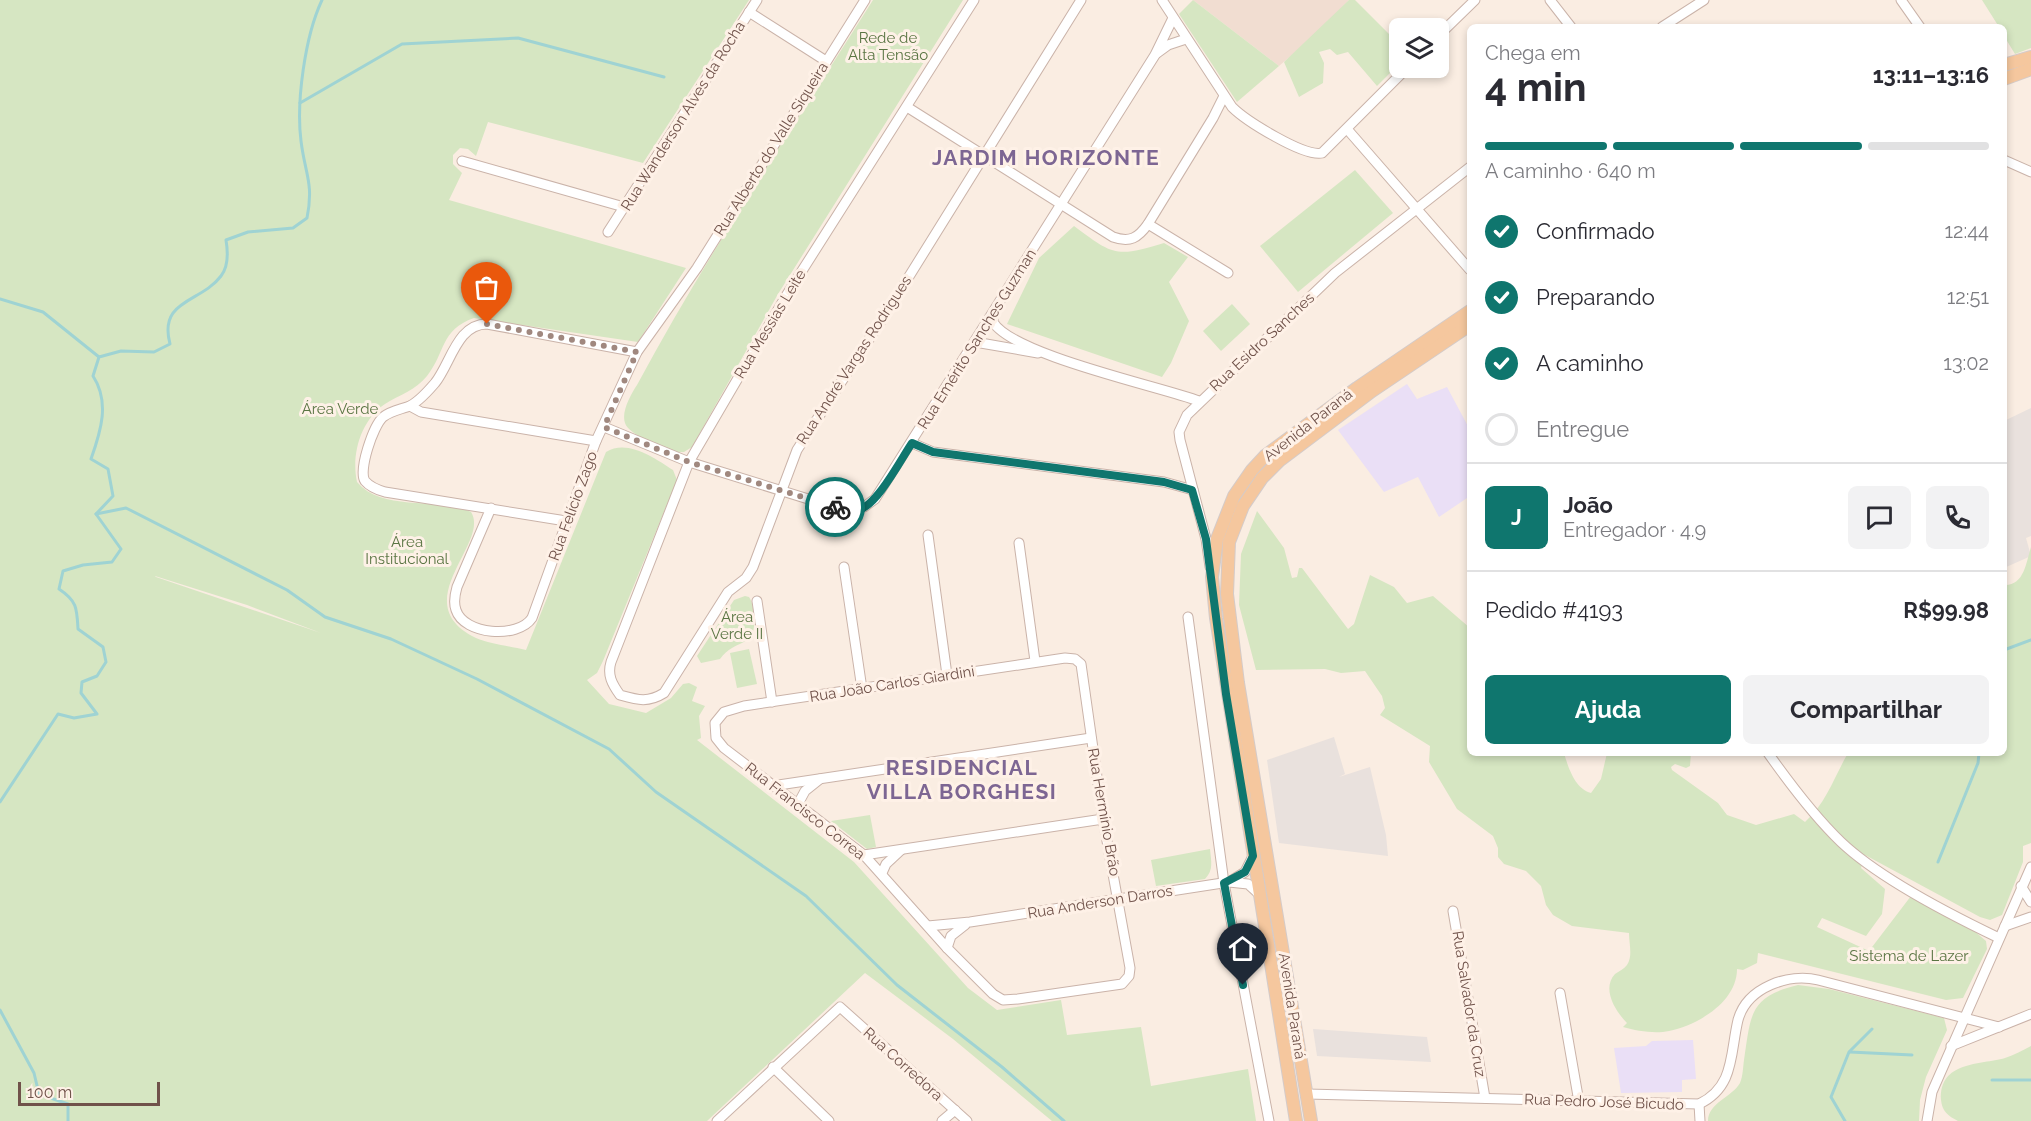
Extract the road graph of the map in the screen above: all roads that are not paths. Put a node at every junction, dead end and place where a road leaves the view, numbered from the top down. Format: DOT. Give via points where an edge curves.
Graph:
graph roads {
  1 [pos="757,0"];
  2 [pos="865,0"];
  3 [pos="974,0"];
  4 [pos="1081,0"];
  5 [pos="1162,0"];
  6 [pos="1475,0"];
  7 [pos="1550,0"];
  8 [pos="1704,0"];
  9 [pos="1901,0"];
  10 [pos="748,12"];
  11 [pos="1173,18"];
  12 [pos="1569,24"];
  13 [pos="1667,24"];
  14 [pos="1918,24"];
  15 [pos="1449,25"];
  16 [pos="1186,39"];
  17 [pos="1155,55"];
  18 [pos="2031,57"];
  19 [pos="826,61"];
  20 [pos="2007,64"];
  21 [pos="2031,69"];
  22 [pos="1397,78"];
  23 [pos="2007,78"];
  24 [pos="1224,96"];
  25 [pos="907,107"];
  26 [pos="1232,107"];
  27 [pos="1213,118"];
  28 [pos="1347,129"];
  29 [pos="983,155"];
  30 [pos="462,161"];
  31 [pos="2007,161"];
  32 [pos="1467,169"];
  33 [pos="2031,172"];
  34 [pos="1062,204"];
  35 [pos="1417,206"];
  36 [pos="624,207"];
  37 [pos="1148,224"];
  38 [pos="608,232"];
  39 [pos="1467,266"];
  40 [pos="698,268"];
  41 [pos="1227,273"];
  42 [pos="1467,312"];
  43 [pos="993,315"];
  44 [pos="1467,327"];
  45 [pos="975,342"];
  46 [pos="637,352"];
  47 [pos="1049,355"];
  48 [pos="1199,401"];
  49 [pos="410,406"];
  50 [pos="604,427"];
  51 [pos="596,441"];
  52 [pos="912,443"];
  53 [pos="689,462"];
  54 [pos="1185,462"];
  55 [pos="1164,482"];
  56 [pos="783,489"];
  57 [pos="1192,490"];
  58 [pos="491,508"];
  59 [pos="566,521"];
  60 [pos="928,535"];
  61 [pos="1019,543"];
  62 [pos="844,567"];
  63 [pos="1212,576"];
  64 [pos="757,602"];
  65 [pos="1188,617"];
  66 [pos="1075,659"];
  67 [pos="1035,661"];
  68 [pos="609,670"];
  69 [pos="947,675"];
  70 [pos="862,689"];
  71 [pos="772,702"];
  72 [pos="715,723"];
  73 [pos="1091,738"];
  74 [pos="1770,756"];
  75 [pos="822,778"];
  76 [pos="772,786"];
  77 [pos="798,804"];
  78 [pos="1103,819"];
  79 [pos="903,849"];
  80 [pos="864,855"];
  81 [pos="1253,856"];
  82 [pos="2031,867"];
  83 [pos="882,873"];
  84 [pos="1227,882"];
  85 [pos="2021,886"];
  86 [pos="1260,896"];
  87 [pos="1118,900"];
  88 [pos="2031,902"];
  89 [pos="1454,911"];
  90 [pos="2031,916"];
  91 [pos="970,922"];
  92 [pos="928,926"];
  93 [pos="2005,926"];
  94 [pos="1999,938"];
  95 [pos="947,948"];
  96 [pos="1560,993"];
  97 [pos="1003,999"];
  98 [pos="2031,1014"];
  99 [pos="1965,1016"];
  100 [pos="1999,1027"];
  101 [pos="1951,1046"];
  102 [pos="773,1067"];
  103 [pos="1307,1094"];
  104 [pos="1485,1098"];
  105 [pos="1579,1102"];
  106 [pos="1699,1104"];
  107 [pos="955,1110"];
  108 [pos="717,1121"];
  109 [pos="829,1121"];
  110 [pos="942,1121"];
  111 [pos="967,1121"];
  112 [pos="1269,1121"];
  113 [pos="1296,1121"];
  114 [pos="1311,1121"];
  115 [pos="1700,1121"];
  116 [pos="1927,1121"];
  1 -- 10 [label="street, Rua Wanderson Alves da Rocha"];
  2 -- 19 [label="street, Rua Alberto do Valle Siqueira"];
  3 -- 25 [label="street, Rua Messias Leite"];
  4 -- 29 [label="street, Rua André Vargas Rodrigues"];
  5 -- 11 [label="street"];
  6 -- 15 [label="street"];
  7 -- 12 [label="street"];
  8 -- 13 [label="street"];
  9 -- 14 [label="street"];
  10 -- 19 [label="street"];
  10 -- 36 [label="street, Rua Wanderson Alves da Rocha"];
  11 -- 16 [label="street"];
  11 -- 17 [label="street, Rua Emérito Sanches Guzman"];
  16 -- 17 [label="street, Rua Emérito Sanches Guzman"];
  16 -- 24 [label="street"];
  17 -- 34 [label="street, Rua Emérito Sanches Guzman"];
  18 -- 20 [label="main road"];
  19 -- 40 [label="street, Rua Alberto do Valle Siqueira"];
  21 -- 23 [label="main road"];
  22 -- 28 [label="street"];
  24 -- 26 [label="street"];
  24 -- 27 [label="street"];
  25 -- 29 [label="street"];
  25 -- 53 [label="street, Rua Messias Leite" via="786,296"];
  26 -- 27 [label="street"];
  26 -- 28 [label="street" via="1245,118 1315,155"];
  27 -- 37 [label="street"];
  28 -- 35 [label="street"];
  29 -- 34 [label="street"];
  29 -- 56 [label="street, Rua André Vargas Rodrigues" via="797,450"];
  30 -- 36 [label="street"];
  31 -- 33 [label="street"];
  32 -- 35 [label="street, Rua Esidro Sanches"];
  34 -- 37 [label="street" via="1120,239 1133,239"];
  34 -- 43 [label="street, Rua Emérito Sanches Guzman"];
  35 -- 39 [label="street"];
  35 -- 48 [label="street, Rua Esidro Sanches" via="1335,273"];
  36 -- 38 [label="street, Rua Wanderson Alves da Rocha"];
  37 -- 41 [label="street"];
  40 -- 46 [label="street, Rua Felício Zago"];
  42 -- 63 [label="main road, Avenida Paraná" via="1265,456 1242,483 1223,519"];
  43 -- 45 [label="street, Rua Emérito Sanches Guzman"];
  43 -- 47 [label="street" via="993,322 1004,334"];
  44 -- 103 [label="main road, Avenida Paraná" via="1372,391 1279,461 1243,506 1229,542 1227,594 1237,672"];
  45 -- 47 [label="street"];
  45 -- 52 [label="street, Rua Emérito Sanches Guzman"];
  46 -- 49 [label="street" via="479,324 465,330 434,385"];
  46 -- 50 [label="street, Rua Felício Zago"];
  47 -- 48 [label="street"];
  48 -- 54 [label="street, Rua Esidro Sanches" via="1179,432"];
  49 -- 51 [label="street" via="421,412"];
  49 -- 58 [label="street" via="396,409 375,425 362,472 364,480 385,492"];
  50 -- 51 [label="street, Rua Felício Zago"];
  50 -- 53 [label="street, Rua Emérito Sanches Guzman"];
  51 -- 59 [label="street, Rua Felício Zago"];
  52 -- 55 [label="street" via="933,452"];
  52 -- 56 [label="street, Rua Emérito Sanches Guzman" via="875,499 859,510 847,511"];
  53 -- 56 [label="street, Rua Emérito Sanches Guzman"];
  53 -- 68 [label="street, Rua Messias Leite"];
  54 -- 55 [label="street" via="1178,478"];
  54 -- 57 [label="street, Rua Esidro Sanches"];
  55 -- 57 [label="street"];
  56 -- 68 [label="street, Rua André Vargas Rodrigues" via="747,578 728,592 664,693 642,701 620,695"];
  57 -- 63 [label="street, Rua Esidro Sanches"];
  58 -- 59 [label="street"];
  58 -- 59 [label="street, Rua Felício Zago" via="454,600 463,620 480,629 500,632 528,624"];
  60 -- 69 [label="street"];
  61 -- 67 [label="street"];
  62 -- 70 [label="street"];
  63 -- 81 [label="main road, Avenida Paraná" via="1226,694"];
  64 -- 71 [label="street"];
  65 -- 84 [label="street"];
  66 -- 67 [label="street, Rua João Carlos Giardini"];
  66 -- 73 [label="street, Rua Hermínio Brão" via="1081,664"];
  67 -- 69 [label="street, Rua João Carlos Giardini"];
  69 -- 70 [label="street, Rua João Carlos Giardini"];
  70 -- 71 [label="street, Rua João Carlos Giardini"];
  71 -- 72 [label="street, Rua João Carlos Giardini" via="724,712"];
  72 -- 76 [label="street, Rua Francisco Correa" via="716,738 724,748"];
  73 -- 75 [label="street"];
  73 -- 78 [label="street, Rua Hermínio Brão"];
  74 -- 94 [label="street" via="1842,842 1914,892"];
  75 -- 76 [label="street"];
  75 -- 77 [label="street" via="805,791"];
  76 -- 77 [label="street, Rua Francisco Correa"];
  77 -- 80 [label="street, Rua Francisco Correa"];
  78 -- 79 [label="street"];
  78 -- 87 [label="street, Rua Hermínio Brão"];
  79 -- 80 [label="street"];
  79 -- 83 [label="street"];
  80 -- 83 [label="street, Rua Francisco Correa"];
  81 -- 84 [label="street" via="1245,872"];
  81 -- 86 [label="main road, Avenida Paraná"];
  82 -- 85 [label="street"];
  83 -- 92 [label="street, Rua Francisco Correa"];
  84 -- 86 [label="street, Rua Anderson Darros" via="1248,884"];
  84 -- 87 [label="street, Rua Anderson Darros"];
  84 -- 112 [label="street"];
  85 -- 88 [label="street"];
  85 -- 93 [label="street"];
  86 -- 113 [label="main road, Avenida Paraná"];
  87 -- 91 [label="street, Rua Anderson Darros"];
  87 -- 97 [label="street, Rua Hermínio Brão" via="1130,968 1122,984"];
  89 -- 104 [label="street, Rua Salvador da Cruz"];
  90 -- 93 [label="street"];
  91 -- 92 [label="street, Rua Anderson Darros"];
  91 -- 95 [label="street" via="951,936"];
  92 -- 95 [label="street, Rua Francisco Correa"];
  93 -- 94 [label="street"];
  94 -- 99 [label="street"];
  95 -- 97 [label="street, Rua Francisco Correa" via="993,994"];
  96 -- 105 [label="street"];
  98 -- 100 [label="street"];
  99 -- 100 [label="street, Rua Pedro José Bicudo"];
  99 -- 101 [label="street"];
  99 -- 106 [label="street, Rua Pedro José Bicudo" via="1808,977 1783,980 1762,990 1745,1007 1739,1018 1727,1078"];
  100 -- 101 [label="street"];
  101 -- 116 [label="street" via="1932,1092"];
  102 -- 107 [label="street, Rua Corredora" via="840,1007"];
  102 -- 108 [label="street"];
  102 -- 109 [label="street"];
  103 -- 104 [label="street, Rua Pedro José Bicudo"];
  103 -- 114 [label="main road, Avenida Paraná"];
  104 -- 105 [label="street, Rua Pedro José Bicudo"];
  105 -- 106 [label="street, Rua Pedro José Bicudo"];
  106 -- 115 [label="street"];
  107 -- 110 [label="street"];
  107 -- 111 [label="street, Rua Corredora"];
}
